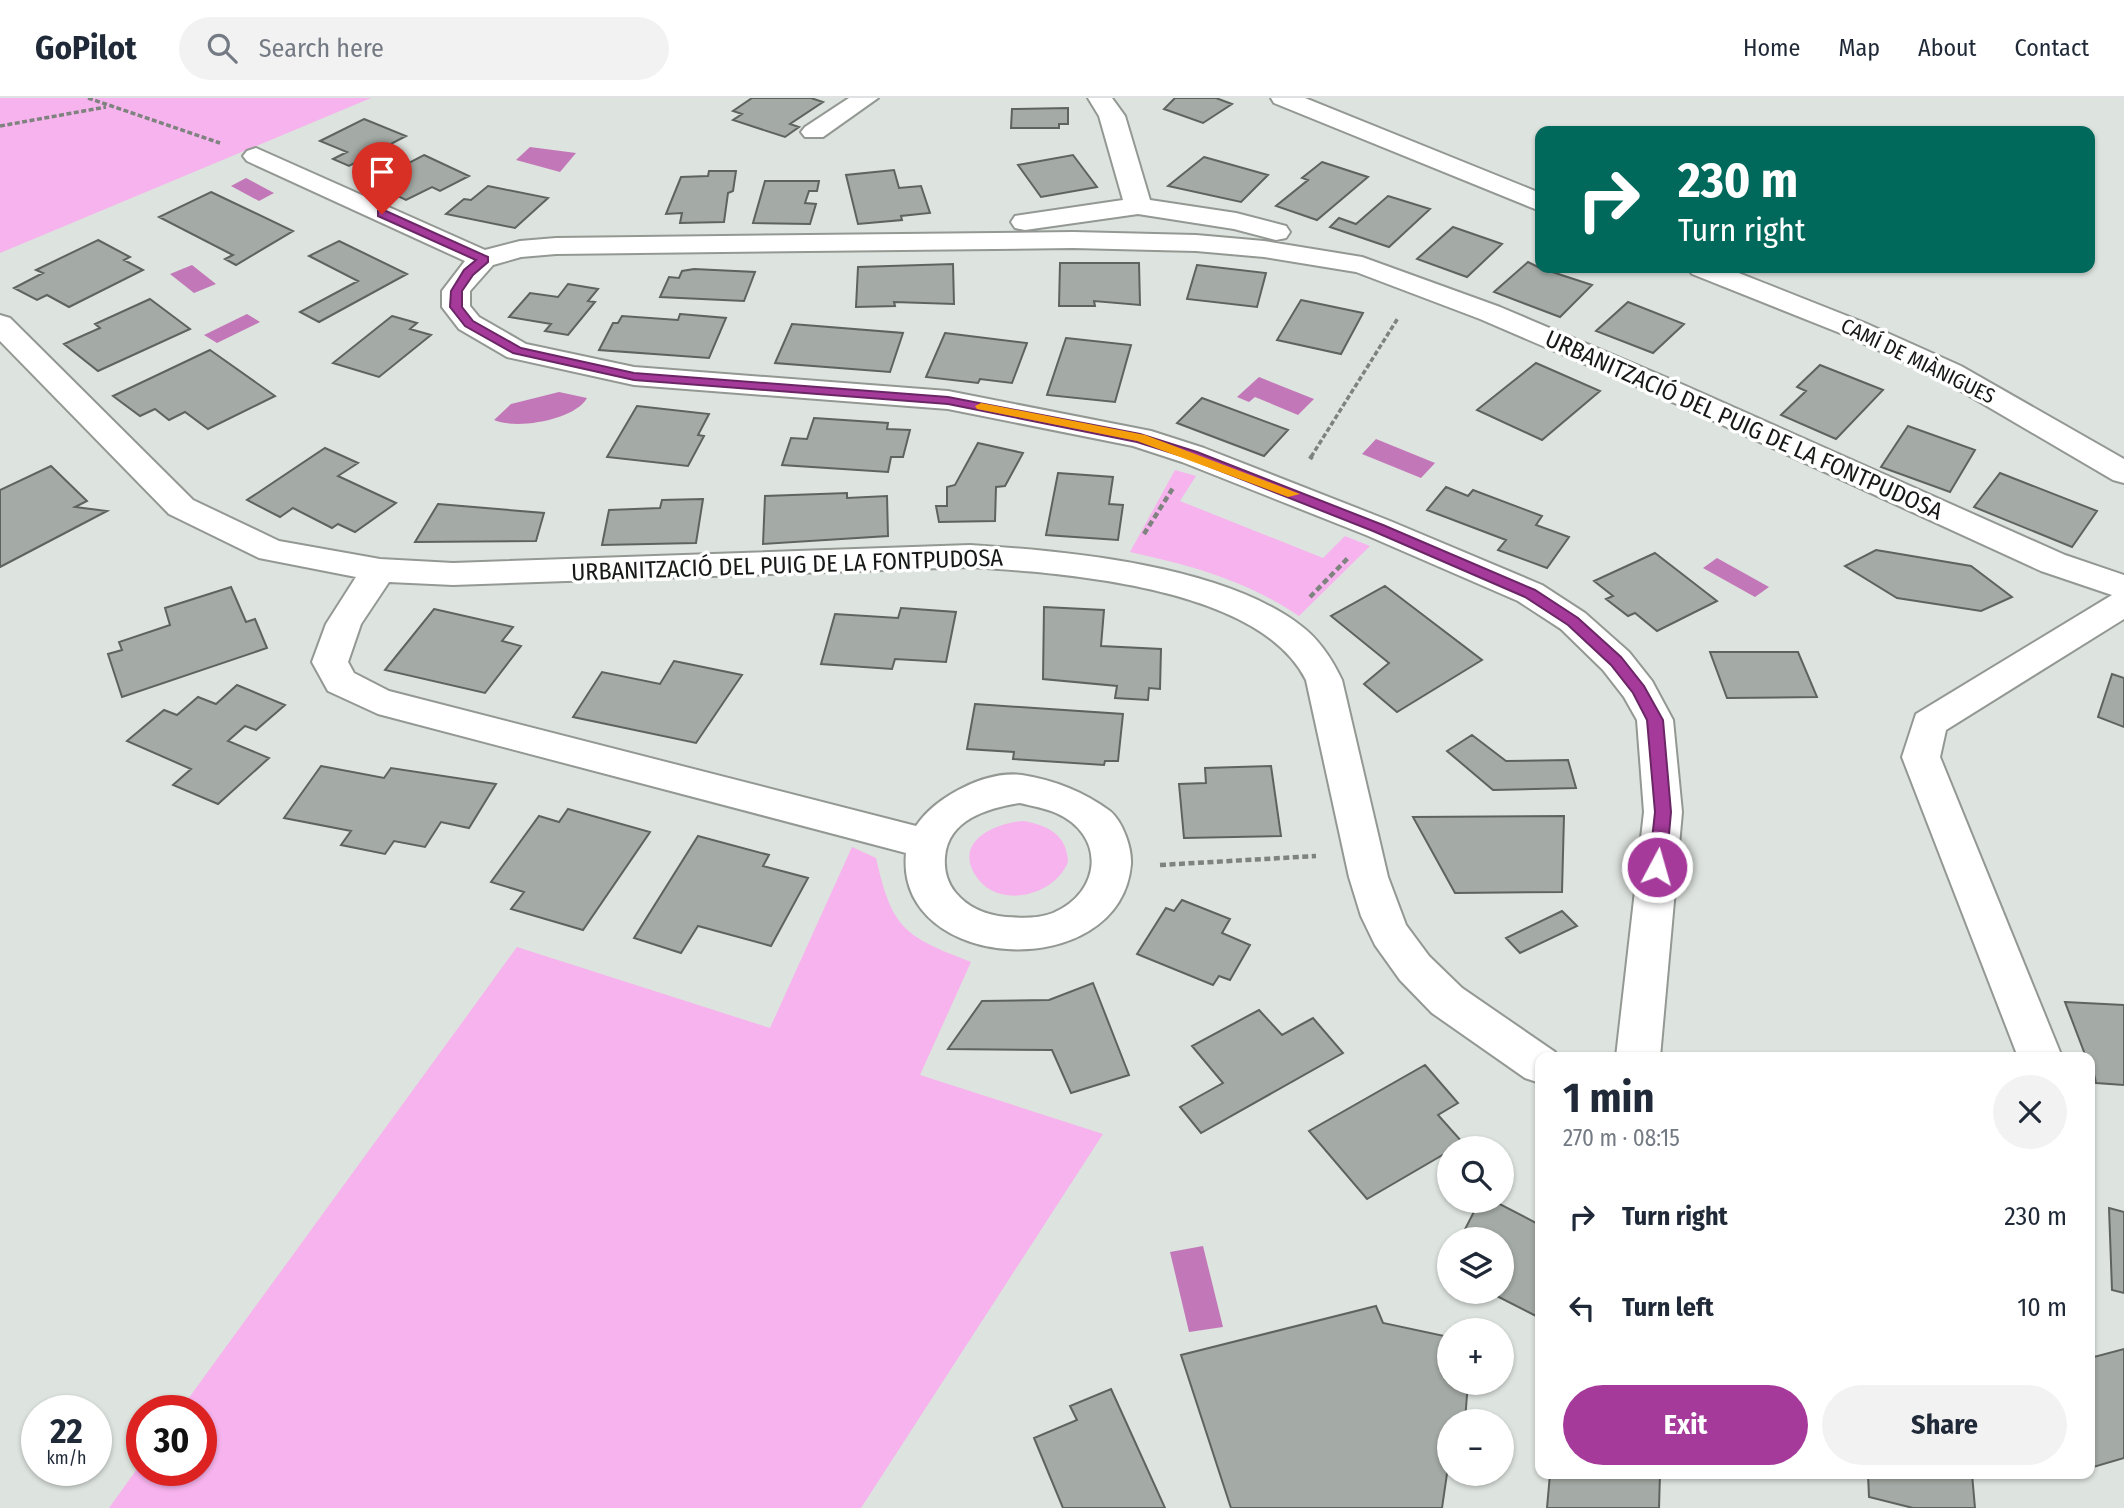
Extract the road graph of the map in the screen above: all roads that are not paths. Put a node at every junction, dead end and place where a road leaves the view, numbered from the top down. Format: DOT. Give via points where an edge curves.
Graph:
graph roads {
  1 [pos="866,98"];
  2 [pos="1100,98"];
  3 [pos="1283,98"];
  4 [pos="814,132"];
  5 [pos="256,156"];
  6 [pos="1535,201"];
  7 [pos="1138,206"];
  8 [pos="898,242"];
  9 [pos="484,259"];
  10 [pos="1362,265"];
  11 [pos="1715,273"];
  12 [pos="0,324"];
  13 [pos="2124,474"];
  14 [pos="380,570"];
  15 [pos="2124,587"];
  16 [pos="2124,603"];
  17 [pos="927,844"];
  18 [pos="1639,1052"];
  19 [pos="2037,1052"];
  20 [pos="1535,1062"];
  1 -- 4 [label="street"];
  2 -- 7 [label="street" via="1112,116"];
  3 -- 6 [label="street"];
  5 -- 9 [label="street"];
  7 -- 8 [label="street, URBANITZACIÓ DEL PUIG DE LA FONTPUDOSA"];
  7 -- 10 [label="street, URBANITZACIÓ DEL PUIG DE LA FONTPUDOSA" via="1261,226"];
  8 -- 9 [label="street, URBANITZACIÓ DEL PUIG DE LA FONTPUDOSA" via="556,246"];
  8 -- 10 [label="street, URBANITZACIÓ DEL PUIG DE LA FONTPUDOSA" via="1196,243"];
  9 -- 18 [label="street" via="456,291 456,307 469,323 517,351 634,376 948,401 1140,438 1378,528 1530,593 1573,621 1616,661 1655,720 1663,812"];
  10 -- 15 [label="street, URBANITZACIÓ DEL PUIG DE LA FONTPUDOSA" via="1668,389 2053,563"];
  11 -- 13 [label="street, CAMÍ DE MIÀNIGUES" via="1950,372"];
  12 -- 14 [label="street, URBANITZACIÓ DEL PUIG DE LA FONTPUDOSA" via="181,507 271,551"];
  14 -- 17 [label="street" via="336,637 330,662 341,682 378,701"];
  14 -- 20 [label="street, URBANITZACIÓ DEL PUIG DE LA FONTPUDOSA" via="574,572 970,555 1039,560 1212,596 1281,628 1321,671 1363,854 1378,905 1399,949 1429,984 1475,1025"];
  16 -- 19 [label="street" via="1929,723 1922,757"];
  17 -- 17 [label="street" via="940,822 962,804 990,793 1020,789 1051,793 1099,821 1111,844 1114,867 1107,891 1089,911 1064,926 1033,934 1001,934 971,926 947,910 930,890 923,867"];
}
